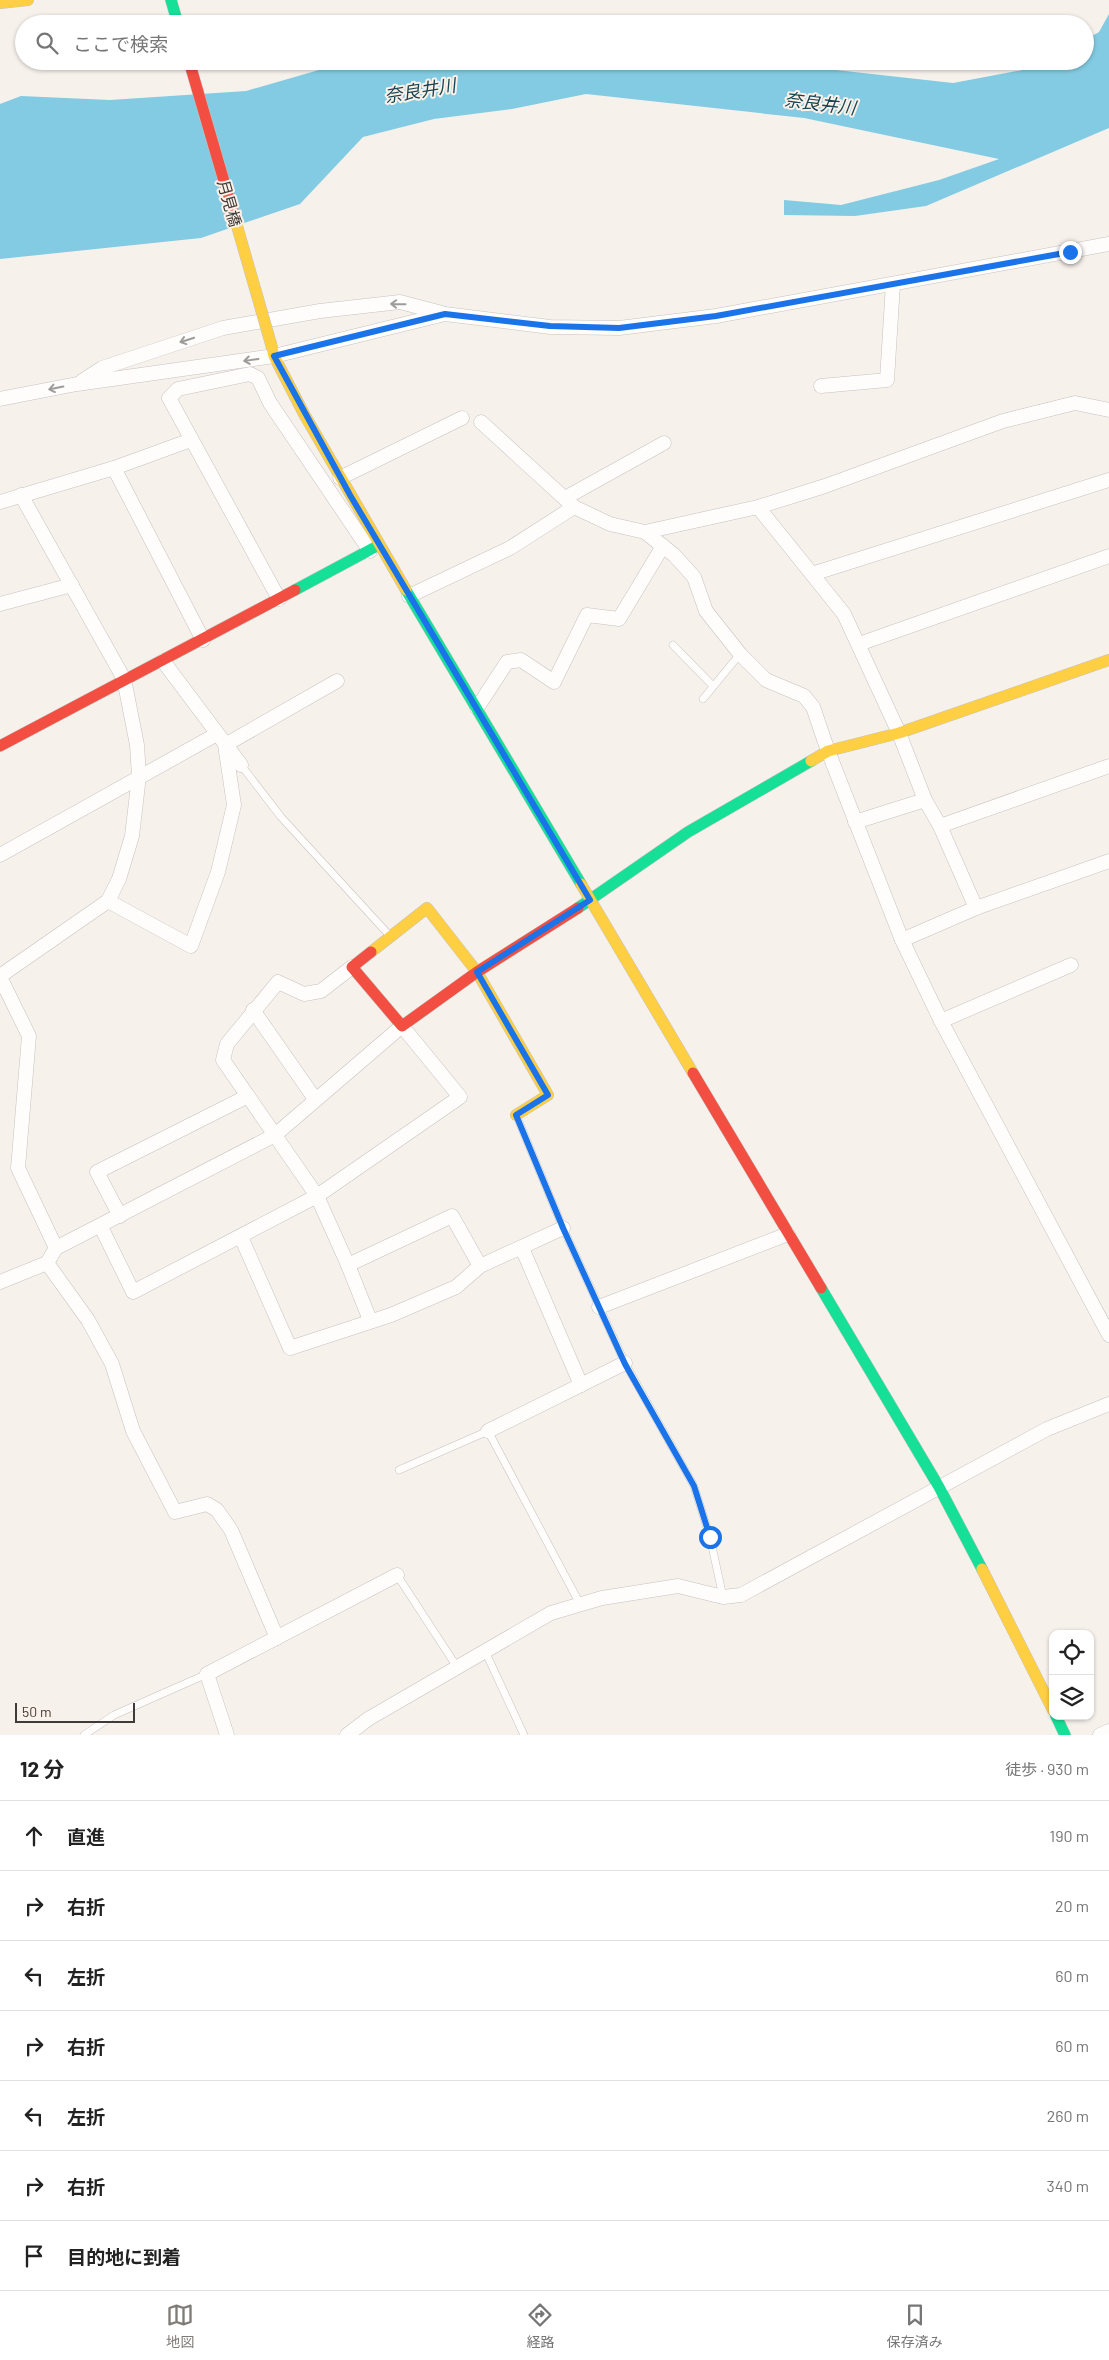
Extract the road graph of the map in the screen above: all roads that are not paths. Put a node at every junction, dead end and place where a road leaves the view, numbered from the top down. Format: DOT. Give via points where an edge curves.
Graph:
graph roads {
  1 [pos="28,0"];
  2 [pos="171,0"];
  3 [pos="0,3"];
  4 [pos="175,15"];
  5 [pos="192,70"];
  6 [pos="1109,244"];
  7 [pos="893,284"];
  8 [pos="445,314"];
  9 [pos="273,350"];
  10 [pos="77,384"];
  11 [pos="822,386"];
  12 [pos="0,399"];
  13 [pos="1109,410"];
  14 [pos="462,418"];
  15 [pos="481,422"];
  16 [pos="192,440"];
  17 [pos="664,443"];
  18 [pos="114,468"];
  19 [pos="340,478"];
  20 [pos="1109,480"];
  21 [pos="21,496"];
  22 [pos="0,502"];
  23 [pos="569,502"];
  24 [pos="758,507"];
  25 [pos="645,532"];
  26 [pos="663,546"];
  27 [pos="374,548"];
  28 [pos="1109,556"];
  29 [pos="812,574"];
  30 [pos="72,585"];
  31 [pos="410,596"];
  32 [pos="279,600"];
  33 [pos="0,604"];
  34 [pos="203,640"];
  35 [pos="859,644"];
  36 [pos="673,645"];
  37 [pos="740,654"];
  38 [pos="1109,660"];
  39 [pos="162,661"];
  40 [pos="124,679"];
  41 [pos="337,681"];
  42 [pos="713,686"];
  43 [pos="703,699"];
  44 [pos="477,708"];
  45 [pos="899,733"];
  46 [pos="221,740"];
  47 [pos="0,746"];
  48 [pos="828,751"];
  49 [pos="241,765"];
  50 [pos="1109,766"];
  51 [pos="139,776"];
  52 [pos="925,800"];
  53 [pos="856,822"];
  54 [pos="940,826"];
  55 [pos="0,855"];
  56 [pos="1109,861"];
  57 [pos="590,900"];
  58 [pos="108,901"];
  59 [pos="976,908"];
  60 [pos="390,936"];
  61 [pos="902,940"];
  62 [pos="1072,965"];
  63 [pos="352,968"];
  64 [pos="477,972"];
  65 [pos="0,977"];
  66 [pos="253,1010"];
  67 [pos="941,1021"];
  68 [pos="402,1026"];
  69 [pos="248,1096"];
  70 [pos="315,1099"];
  71 [pos="516,1115"];
  72 [pos="276,1135"];
  73 [pos="317,1196"];
  74 [pos="120,1216"];
  75 [pos="100,1226"];
  76 [pos="563,1228"];
  77 [pos="788,1234"];
  78 [pos="241,1237"];
  79 [pos="56,1248"];
  80 [pos="522,1248"];
  81 [pos="48,1263"];
  82 [pos="348,1265"];
  83 [pos="480,1266"];
  84 [pos="0,1282"];
  85 [pos="599,1307"];
  86 [pos="370,1320"];
  87 [pos="1109,1335"];
  88 [pos="625,1364"];
  89 [pos="581,1385"];
  90 [pos="1109,1404"];
  91 [pos="488,1431"];
  92 [pos="399,1470"];
  93 [pos="939,1487"];
  94 [pos="397,1575"];
  95 [pos="723,1597"];
  96 [pos="580,1604"];
  97 [pos="277,1638"];
  98 [pos="484,1651"];
  99 [pos="458,1667"];
  100 [pos="207,1674"];
  101 [pos="1049,1702"];
  102 [pos="1058,1720"];
  103 [pos="1109,1731"];
  104 [pos="84,1735"];
  105 [pos="226,1735"];
  106 [pos="347,1735"];
  107 [pos="524,1735"];
  108 [pos="1065,1735"];
  109 [pos="1100,1735"];
  1 -- 3 [label="street"];
  2 -- 4 [label="street"];
  5 -- 9 [label="street, 月見橋, bridge"];
  6 -- 7 [label="street"];
  7 -- 8 [label="street" via="716,316 619,328 550,326"];
  7 -- 11 [label="street" via="887,380"];
  8 -- 9 [label="street"];
  8 -- 10 [label="street, one-way" via="400,302 320,311 223,328 102,368"];
  9 -- 10 [label="street, one-way"];
  9 -- 19 [label="street, 月見橋"];
  10 -- 12 [label="street, one-way"];
  13 -- 24 [label="street" via="1075,403 1003,421"];
  14 -- 19 [label="street"];
  15 -- 23 [label="street"];
  16 -- 18 [label="street"];
  16 -- 27 [label="street" via="169,398 178,389 250,374 258,378 270,403"];
  16 -- 32 [label="street"];
  17 -- 23 [label="street"];
  18 -- 21 [label="street"];
  18 -- 34 [label="street"];
  19 -- 27 [label="street, 月見橋"];
  20 -- 29 [label="street"];
  21 -- 22 [label="street"];
  21 -- 30 [label="street"];
  23 -- 25 [label="street" via="610,524"];
  23 -- 31 [label="street" via="510,548"];
  24 -- 25 [label="street"];
  24 -- 29 [label="street"];
  25 -- 26 [label="street"];
  26 -- 37 [label="street" via="694,577 706,611"];
  26 -- 44 [label="street" via="619,619 587,615 554,682 521,660 507,662"];
  27 -- 31 [label="street, 月見橋"];
  27 -- 32 [label="street"];
  28 -- 35 [label="street"];
  29 -- 35 [label="street" via="844,614"];
  30 -- 33 [label="street"];
  30 -- 40 [label="street"];
  31 -- 44 [label="street, 月見橋"];
  32 -- 34 [label="street"];
  34 -- 39 [label="street"];
  35 -- 45 [label="street"];
  36 -- 42 [label="lane"];
  37 -- 42 [label="lane"];
  37 -- 48 [label="street" via="766,680 804,696 813,707"];
  38 -- 45 [label="street"];
  39 -- 40 [label="street"];
  39 -- 46 [label="street"];
  40 -- 47 [label="street"];
  40 -- 51 [label="street" via="137,745"];
  41 -- 46 [label="street"];
  42 -- 43 [label="lane"];
  44 -- 57 [label="street, 月見橋"];
  45 -- 48 [label="street"];
  45 -- 52 [label="street"];
  46 -- 49 [label="street"];
  46 -- 51 [label="street"];
  46 -- 58 [label="street" via="234,805 218,872 191,946"];
  48 -- 53 [label="street"];
  48 -- 57 [label="street" via="688,832"];
  49 -- 60 [label="lane" via="281,817"];
  50 -- 54 [label="street"];
  51 -- 55 [label="street"];
  51 -- 58 [label="street" via="132,836 119,880"];
  52 -- 53 [label="street"];
  52 -- 54 [label="street"];
  53 -- 61 [label="street"];
  54 -- 59 [label="street"];
  56 -- 59 [label="street"];
  57 -- 64 [label="street"];
  57 -- 77 [label="street, 月見橋"];
  58 -- 65 [label="street"];
  59 -- 61 [label="street"];
  60 -- 63 [label="street"];
  60 -- 64 [label="street" via="427,908"];
  61 -- 67 [label="street"];
  62 -- 67 [label="street"];
  63 -- 66 [label="street" via="321,991 304,994 278,982"];
  63 -- 68 [label="street"];
  64 -- 68 [label="street"];
  64 -- 71 [label="street" via="548,1095"];
  65 -- 79 [label="street" via="30,1036 18,1168"];
  66 -- 69 [label="street" via="227,1044 223,1060"];
  66 -- 70 [label="street"];
  67 -- 87 [label="street"];
  68 -- 70 [label="street"];
  68 -- 73 [label="street" via="460,1097"];
  69 -- 72 [label="street"];
  69 -- 74 [label="street" via="97,1172"];
  70 -- 72 [label="street"];
  71 -- 76 [label="lane"];
  72 -- 73 [label="street"];
  72 -- 74 [label="street"];
  73 -- 78 [label="street"];
  73 -- 82 [label="street"];
  74 -- 75 [label="street"];
  75 -- 78 [label="street" via="132,1292"];
  75 -- 79 [label="street"];
  76 -- 80 [label="street"];
  76 -- 85 [label="lane"];
  77 -- 85 [label="street"];
  77 -- 93 [label="street, 月見橋"];
  78 -- 86 [label="street" via="290,1348"];
  79 -- 81 [label="street"];
  80 -- 83 [label="street"];
  80 -- 89 [label="street"];
  81 -- 84 [label="street"];
  81 -- 97 [label="street" via="88,1320 112,1364 133,1431 174,1512 207,1504 217,1510 231,1530"];
  82 -- 83 [label="street" via="452,1216"];
  82 -- 86 [label="street"];
  83 -- 86 [label="street" via="456,1287 391,1315"];
  85 -- 88 [label="lane"];
  88 -- 89 [label="street"];
  88 -- 95 [label="lane" via="694,1486 710,1537"];
  89 -- 91 [label="street"];
  90 -- 93 [label="street" via="1047,1429"];
  91 -- 92 [label="lane"];
  91 -- 96 [label="lane"];
  93 -- 95 [label="street" via="741,1595"];
  93 -- 101 [label="street, 月見橋"];
  94 -- 97 [label="street"];
  94 -- 99 [label="lane"];
  95 -- 96 [label="street" via="678,1586"];
  96 -- 98 [label="street" via="551,1613"];
  97 -- 100 [label="street"];
  98 -- 99 [label="street"];
  98 -- 107 [label="lane"];
  99 -- 106 [label="street" via="368,1719"];
  100 -- 104 [label="lane" via="114,1716"];
  100 -- 105 [label="street"];
  102 -- 108 [label="street"];
  103 -- 109 [label="street"];
}
